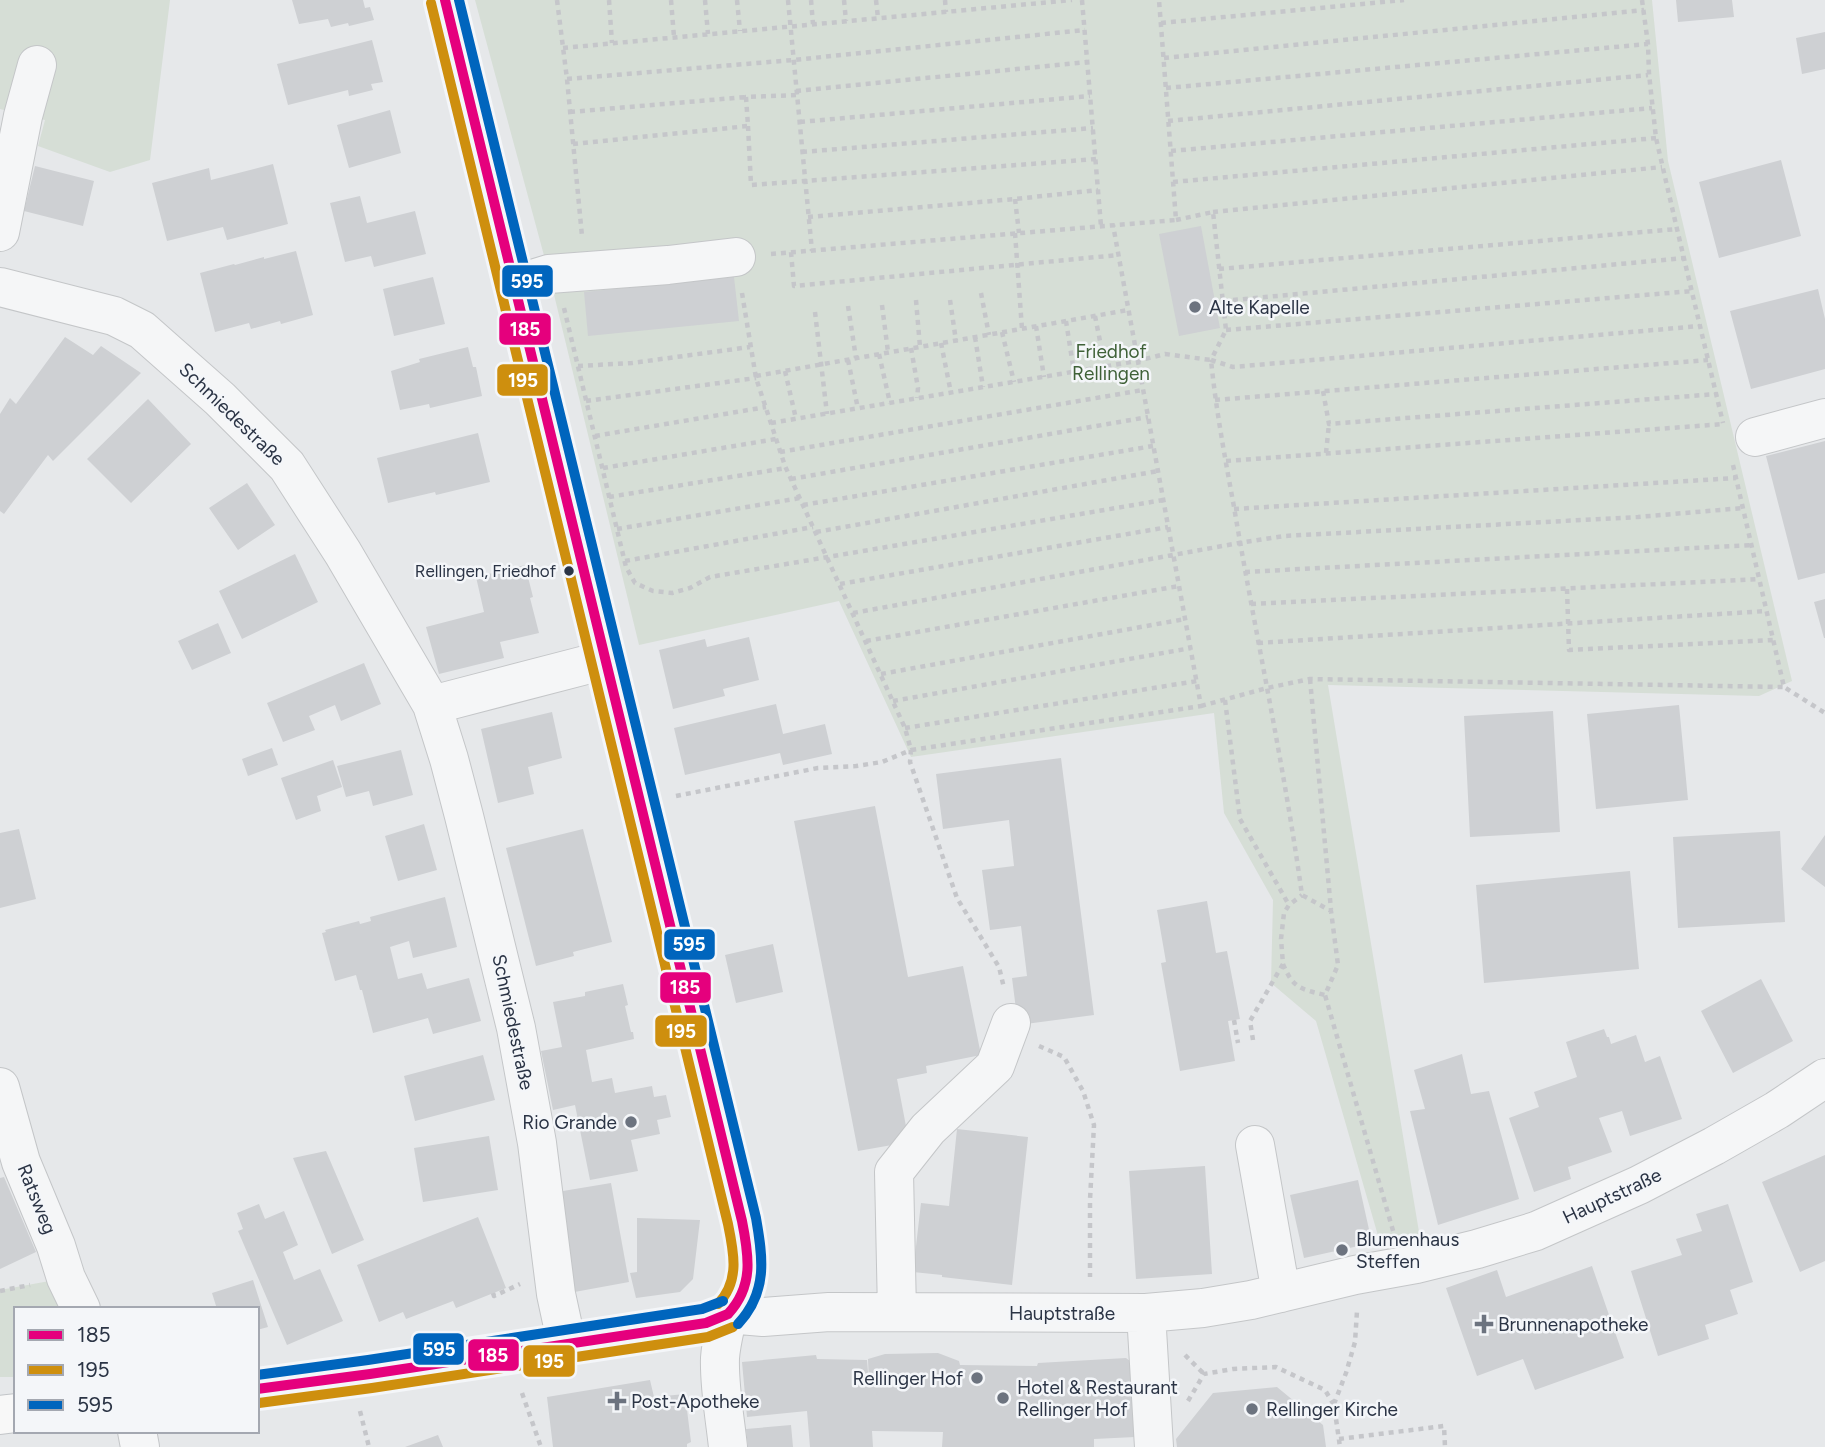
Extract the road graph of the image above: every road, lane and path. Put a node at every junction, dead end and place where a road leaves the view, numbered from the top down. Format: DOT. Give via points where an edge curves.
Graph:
graph roads {
  1 [pos="445,0"];
  2 [pos="557,0"];
  3 [pos="609,0"];
  4 [pos="671,0"];
  5 [pos="705,0"];
  6 [pos="737,0"];
  7 [pos="789,0"];
  8 [pos="811,0"];
  9 [pos="844,0"];
  10 [pos="876,0"];
  11 [pos="945,0"];
  12 [pos="976,0"];
  13 [pos="1072,0"];
  14 [pos="1082,0"];
  15 [pos="1159,0"];
  16 [pos="1404,0"];
  17 [pos="1642,0"];
  18 [pos="976,9"];
  19 [pos="1644,10"];
  20 [pos="946,12"];
  21 [pos="878,18"];
  22 [pos="846,21"];
  23 [pos="1161,23"];
  24 [pos="813,24"];
  25 [pos="790,27"];
  26 [pos="1085,30"];
  27 [pos="740,32"];
  28 [pos="708,34"];
  29 [pos="674,37"];
  30 [pos="612,43"];
  31 [pos="1648,44"];
  32 [pos="563,48"];
  33 [pos="1164,58"];
  34 [pos="793,60"];
  35 [pos="1087,62"];
  36 [pos="37,65"];
  37 [pos="1648,75"];
  38 [pos="567,79"];
  39 [pos="1166,88"];
  40 [pos="796,93"];
  41 [pos="1090,96"];
  42 [pos="746,97"];
  43 [pos="1653,108"];
  44 [pos="570,112"];
  45 [pos="1168,121"];
  46 [pos="800,122"];
  47 [pos="748,126"];
  48 [pos="1093,128"];
  49 [pos="1656,138"];
  50 [pos="573,144"];
  51 [pos="1171,151"];
  52 [pos="802,152"];
  53 [pos="1096,159"];
  54 [pos="1662,167"];
  55 [pos="805,182"];
  56 [pos="1174,182"];
  57 [pos="1098,190"];
  58 [pos="1015,199"];
  59 [pos="1213,212"];
  60 [pos="808,217"];
  61 [pos="1176,220"];
  62 [pos="1113,225"];
  63 [pos="1101,226"];
  64 [pos="1677,229"];
  65 [pos="0,232"];
  66 [pos="1017,233"];
  67 [pos="812,251"];
  68 [pos="791,252"];
  69 [pos="1118,255"];
  70 [pos="736,257"];
  71 [pos="1684,258"];
  72 [pos="1017,266"];
  73 [pos="1220,269"];
  74 [pos="575,272"];
  75 [pos="513,285"];
  76 [pos="0,287"];
  77 [pos="1692,291"];
  78 [pos="981,293"];
  79 [pos="916,300"];
  80 [pos="950,300"];
  81 [pos="1223,301"];
  82 [pos="882,305"];
  83 [pos="848,306"];
  84 [pos="1128,310"];
  85 [pos="815,312"];
  86 [pos="1095,316"];
  87 [pos="1066,321"];
  88 [pos="1036,326"];
  89 [pos="1700,326"];
  90 [pos="1022,329"];
  91 [pos="1226,330"];
  92 [pos="1002,332"];
  93 [pos="989,335"];
  94 [pos="975,337"];
  95 [pos="956,341"];
  96 [pos="941,343"];
  97 [pos="750,347"];
  98 [pos="920,347"];
  99 [pos="911,348"];
  100 [pos="888,352"];
  101 [pos="879,354"];
  102 [pos="856,358"];
  103 [pos="848,360"];
  104 [pos="1211,360"];
  105 [pos="1708,360"];
  106 [pos="1137,361"];
  107 [pos="822,364"];
  108 [pos="578,366"];
  109 [pos="1105,366"];
  110 [pos="785,371"];
  111 [pos="1074,372"];
  112 [pos="756,377"];
  113 [pos="1044,377"];
  114 [pos="1014,382"];
  115 [pos="983,387"];
  116 [pos="1143,390"];
  117 [pos="1323,391"];
  118 [pos="951,393"];
  119 [pos="1717,394"];
  120 [pos="918,398"];
  121 [pos="1216,400"];
  122 [pos="586,401"];
  123 [pos="890,403"];
  124 [pos="766,407"];
  125 [pos="858,409"];
  126 [pos="827,414"];
  127 [pos="1148,417"];
  128 [pos="1825,418"];
  129 [pos="796,419"];
  130 [pos="771,424"];
  131 [pos="1329,424"];
  132 [pos="595,436"];
  133 [pos="776,439"];
  134 [pos="1153,446"];
  135 [pos="1744,451"];
  136 [pos="780,452"];
  137 [pos="1326,453"];
  138 [pos="1226,461"];
  139 [pos="603,468"];
  140 [pos="786,468"];
  141 [pos="1158,471"];
  142 [pos="1737,478"];
  143 [pos="791,479"];
  144 [pos="609,497"];
  145 [pos="800,498"];
  146 [pos="1163,500"];
  147 [pos="803,505"];
  148 [pos="1743,508"];
  149 [pos="1234,509"];
  150 [pos="1168,527"];
  151 [pos="617,529"];
  152 [pos="815,530"];
  153 [pos="1240,543"];
  154 [pos="1752,545"];
  155 [pos="827,556"];
  156 [pos="1173,556"];
  157 [pos="625,561"];
  158 [pos="1245,572"];
  159 [pos="1760,579"];
  160 [pos="840,584"];
  161 [pos="1179,586"];
  162 [pos="1567,589"];
  163 [pos="1251,604"];
  164 [pos="1768,611"];
  165 [pos="853,613"];
  166 [pos="1185,619"];
  167 [pos="1568,624"];
  168 [pos="1774,640"];
  169 [pos="866,641"];
  170 [pos="1258,643"];
  171 [pos="1191,648"];
  172 [pos="605,660"];
  173 [pos="881,674"];
  174 [pos="1310,679"];
  175 [pos="1197,681"];
  176 [pos="1784,687"];
  177 [pos="1267,688"];
  178 [pos="1225,700"];
  179 [pos="893,702"];
  180 [pos="432,705"];
  181 [pos="1201,706"];
  182 [pos="1825,713"];
  183 [pos="905,728"];
  184 [pos="911,750"];
  185 [pos="639,803"];
  186 [pos="1302,895"];
  187 [pos="1289,905"];
  188 [pos="1331,911"];
  189 [pos="1283,964"];
  190 [pos="1325,995"];
  191 [pos="1234,1020"];
  192 [pos="1011,1023"];
  193 [pos="1253,1040"];
  194 [pos="1238,1043"];
  195 [pos="1825,1078"];
  196 [pos="0,1087"];
  197 [pos="1255,1145"];
  198 [pos="1395,1238"];
  199 [pos="1281,1293"];
  200 [pos="1357,1304"];
  201 [pos="80,1307"];
  202 [pos="897,1312"];
  203 [pos="1146,1313"];
  204 [pos="728,1314"];
  205 [pos="567,1345"];
  206 [pos="1185,1354"];
  207 [pos="1204,1374"];
  208 [pos="259,1389"];
  209 [pos="522,1393"];
  210 [pos="1186,1404"];
  211 [pos="1334,1405"];
  212 [pos="363,1419"];
  213 [pos="1339,1439"];
  214 [pos="369,1447"];
  215 [pos="541,1447"];
  216 [pos="728,1447"];
  217 [pos="1154,1447"];
  218 [pos="1340,1447"];
  219 [pos="1445,1447"];
  1 -- 75 [label="main road"];
  2 -- 32 [label="path"];
  3 -- 30 [label="path"];
  4 -- 29 [label="path"];
  5 -- 28 [label="path"];
  6 -- 27 [label="path"];
  7 -- 25 [label="path"];
  8 -- 24 [label="path"];
  9 -- 22 [label="path"];
  10 -- 21 [label="path"];
  11 -- 20 [label="path"];
  12 -- 18 [label="path"];
  13 -- 18 [label="path"];
  14 -- 26 [label="path"];
  15 -- 23 [label="path"];
  16 -- 23 [label="path"];
  17 -- 19 [label="path"];
  18 -- 20 [label="path"];
  19 -- 31 [label="path"];
  19 -- 33 [label="path"];
  20 -- 21 [label="path"];
  21 -- 22 [label="path"];
  22 -- 24 [label="path"];
  23 -- 33 [label="path"];
  24 -- 25 [label="path"];
  25 -- 27 [label="path"];
  25 -- 34 [label="path"];
  26 -- 34 [label="path"];
  26 -- 35 [label="path"];
  27 -- 28 [label="path"];
  28 -- 29 [label="path"];
  29 -- 30 [label="path"];
  30 -- 32 [label="path"];
  31 -- 37 [label="path"];
  31 -- 39 [label="path"];
  32 -- 38 [label="path"];
  33 -- 39 [label="path"];
  34 -- 38 [label="path"];
  34 -- 40 [label="path"];
  35 -- 40 [label="path"];
  35 -- 41 [label="path"];
  36 -- 65 [label="street"];
  37 -- 43 [label="path"];
  37 -- 45 [label="path"];
  38 -- 44 [label="path"];
  39 -- 45 [label="path"];
  40 -- 42 [label="path"];
  40 -- 46 [label="path"];
  41 -- 46 [label="path"];
  41 -- 48 [label="path"];
  42 -- 44 [label="path"];
  42 -- 47 [label="path"];
  43 -- 49 [label="path"];
  43 -- 51 [label="path"];
  44 -- 50 [label="path"];
  45 -- 51 [label="path"];
  46 -- 52 [label="path"];
  47 -- 50 [label="path"];
  47 -- 55 [label="path" via="751,186"];
  48 -- 52 [label="path"];
  48 -- 53 [label="path"];
  49 -- 54 [label="path"];
  49 -- 56 [label="path"];
  50 -- 74 [label="path"];
  51 -- 56 [label="path"];
  52 -- 55 [label="path"];
  53 -- 55 [label="path"];
  53 -- 57 [label="path"];
  54 -- 59 [label="path"];
  54 -- 64 [label="path"];
  55 -- 60 [label="path"];
  56 -- 61 [label="path"];
  57 -- 58 [label="path"];
  57 -- 63 [label="path"];
  58 -- 60 [label="path"];
  58 -- 66 [label="path"];
  59 -- 61 [label="path"];
  59 -- 73 [label="path"];
  60 -- 67 [label="path"];
  61 -- 62 [label="path"];
  62 -- 63 [label="path"];
  62 -- 69 [label="path"];
  63 -- 66 [label="path"];
  64 -- 71 [label="path"];
  64 -- 73 [label="path"];
  66 -- 67 [label="path"];
  66 -- 72 [label="path"];
  67 -- 68 [label="path"];
  68 -- 70 [label="path"];
  68 -- 72 [label="path" via="794,286"];
  69 -- 72 [label="path"];
  69 -- 84 [label="path"];
  70 -- 74 [label="street"];
  70 -- 97 [label="path"];
  71 -- 77 [label="path"];
  71 -- 81 [label="path"];
  72 -- 90 [label="path"];
  73 -- 81 [label="path"];
  74 -- 75 [label="street"];
  74 -- 108 [label="path" via="561,297"];
  75 -- 172 [label="main road"];
  76 -- 180 [label="street, Schmiedestraße" via="114,316 142,330 220,399 287,466"];
  77 -- 89 [label="path"];
  77 -- 91 [label="path"];
  78 -- 93 [label="path"];
  79 -- 98 [label="path"];
  80 -- 95 [label="path"];
  81 -- 91 [label="path"];
  82 -- 100 [label="path"];
  83 -- 102 [label="path"];
  84 -- 86 [label="path"];
  84 -- 106 [label="path"];
  85 -- 107 [label="path"];
  86 -- 87 [label="path"];
  86 -- 109 [label="path"];
  87 -- 88 [label="path"];
  87 -- 111 [label="path"];
  88 -- 90 [label="path"];
  88 -- 113 [label="path"];
  89 -- 104 [label="path" via="1233,367"];
  89 -- 105 [label="path"];
  90 -- 92 [label="path"];
  91 -- 104 [label="path"];
  92 -- 93 [label="path"];
  92 -- 114 [label="path"];
  93 -- 94 [label="path"];
  94 -- 95 [label="path"];
  94 -- 115 [label="path"];
  95 -- 96 [label="path"];
  96 -- 98 [label="path"];
  96 -- 118 [label="path"];
  97 -- 108 [label="path"];
  97 -- 112 [label="path"];
  98 -- 99 [label="path"];
  99 -- 100 [label="path"];
  99 -- 120 [label="path"];
  100 -- 101 [label="path"];
  101 -- 102 [label="path"];
  101 -- 123 [label="path"];
  102 -- 103 [label="path"];
  103 -- 107 [label="path"];
  103 -- 125 [label="path"];
  104 -- 106 [label="path" via="1165,354"];
  104 -- 121 [label="path"];
  105 -- 117 [label="path"];
  105 -- 119 [label="path"];
  106 -- 109 [label="path"];
  106 -- 116 [label="path"];
  107 -- 110 [label="path"];
  107 -- 126 [label="path"];
  108 -- 122 [label="path"];
  109 -- 111 [label="path"];
  110 -- 112 [label="path"];
  110 -- 129 [label="path"];
  111 -- 113 [label="path"];
  112 -- 122 [label="path"];
  112 -- 124 [label="path"];
  113 -- 114 [label="path"];
  114 -- 115 [label="path"];
  115 -- 118 [label="path"];
  116 -- 127 [label="path"];
  116 -- 136 [label="path"];
  117 -- 121 [label="path"];
  117 -- 131 [label="path"];
  118 -- 120 [label="path"];
  119 -- 131 [label="path"];
  119 -- 137 [label="path" via="1724,424"];
  120 -- 123 [label="path"];
  121 -- 138 [label="path"];
  122 -- 132 [label="path"];
  123 -- 125 [label="path"];
  124 -- 130 [label="path"];
  124 -- 132 [label="path"];
  125 -- 126 [label="path"];
  126 -- 129 [label="path"];
  127 -- 134 [label="path"];
  127 -- 143 [label="path"];
  128 -- 135 [label="street"];
  129 -- 130 [label="path"];
  130 -- 133 [label="path"];
  131 -- 137 [label="path"];
  132 -- 139 [label="path"];
  133 -- 136 [label="path"];
  133 -- 139 [label="path"];
  134 -- 141 [label="path"];
  134 -- 147 [label="path"];
  135 -- 142 [label="path"];
  136 -- 140 [label="path"];
  137 -- 138 [label="path"];
  138 -- 149 [label="path"];
  139 -- 144 [label="path"];
  140 -- 143 [label="path"];
  140 -- 144 [label="path"];
  141 -- 146 [label="path"];
  141 -- 152 [label="path"];
  142 -- 148 [label="path"];
  142 -- 149 [label="path"];
  143 -- 145 [label="path"];
  144 -- 151 [label="path"];
  145 -- 147 [label="path"];
  145 -- 151 [label="path"];
  146 -- 150 [label="path"];
  146 -- 155 [label="path"];
  147 -- 152 [label="path"];
  148 -- 153 [label="path" via="1284,536"];
  148 -- 154 [label="path"];
  149 -- 153 [label="path"];
  150 -- 156 [label="path"];
  150 -- 160 [label="path"];
  151 -- 157 [label="path"];
  152 -- 155 [label="path"];
  152 -- 157 [label="path"];
  153 -- 156 [label="path"];
  153 -- 158 [label="path"];
  154 -- 158 [label="path"];
  154 -- 159 [label="path"];
  155 -- 157 [label="path" via="710,577 672,593 653,592 635,583"];
  155 -- 160 [label="path"];
  156 -- 161 [label="path"];
  156 -- 165 [label="path"];
  158 -- 163 [label="path"];
  159 -- 162 [label="path"];
  159 -- 164 [label="path"];
  160 -- 165 [label="path"];
  161 -- 166 [label="path"];
  161 -- 169 [label="path"];
  162 -- 163 [label="path"];
  162 -- 167 [label="path"];
  163 -- 170 [label="path"];
  164 -- 167 [label="path"];
  164 -- 168 [label="path"];
  165 -- 169 [label="path"];
  166 -- 171 [label="path"];
  166 -- 173 [label="path"];
  167 -- 168 [label="path" via="1569,650"];
  167 -- 170 [label="path"];
  168 -- 176 [label="path"];
  169 -- 173 [label="path"];
  170 -- 177 [label="path"];
  171 -- 175 [label="path"];
  171 -- 179 [label="path"];
  172 -- 180 [label="street"];
  172 -- 185 [label="main road"];
  173 -- 179 [label="path"];
  174 -- 176 [label="path"];
  174 -- 177 [label="path"];
  174 -- 188 [label="path"];
  175 -- 181 [label="path"];
  175 -- 183 [label="path"];
  176 -- 182 [label="path"];
  177 -- 178 [label="path"];
  177 -- 186 [label="path"];
  178 -- 181 [label="path"];
  178 -- 187 [label="path" via="1240,818"];
  179 -- 183 [label="path"];
  180 -- 205 [label="street, Schmiedestraße" via="516,1028"];
  181 -- 184 [label="path"];
  183 -- 184 [label="path"];
  184 -- 185 [label="path" via="882,762 818,768"];
  185 -- 204 [label="main road" via="746,1244 743,1295"];
  186 -- 187 [label="path"];
  186 -- 188 [label="path"];
  187 -- 189 [label="path" via="1281,939"];
  188 -- 190 [label="path" via="1338,965"];
  189 -- 190 [label="path" via="1290,980 1306,991"];
  189 -- 193 [label="path" via="1250,1021"];
  190 -- 198 [label="path"];
  191 -- 194 [label="path"];
  192 -- 202 [label="street" via="995,1066 928,1129 894,1172"];
  195 -- 199 [label="street, Hauptstraße" via="1714,1146 1536,1231 1425,1262"];
  196 -- 201 [label="street, Ratsweg" via="21,1162"];
  197 -- 199 [label="street"];
  199 -- 203 [label="street, Hauptstraße"];
  200 -- 211 [label="path" via="1355,1342"];
  202 -- 203 [label="street, Hauptstraße"];
  202 -- 204 [label="street, Hauptstraße"];
  203 -- 217 [label="street"];
  204 -- 205 [label="main road, Hauptstraße" via="706,1323"];
  204 -- 216 [label="street" via="720,1360"];
  205 -- 208 [label="main road, Hauptstraße"];
  206 -- 207 [label="path"];
  207 -- 210 [label="path"];
  207 -- 211 [label="path" via="1276,1367 1325,1390"];
  209 -- 215 [label="path"];
  211 -- 213 [label="path"];
  212 -- 214 [label="path"];
  213 -- 218 [label="path"];
  213 -- 219 [label="path" via="1444,1426"];
}
